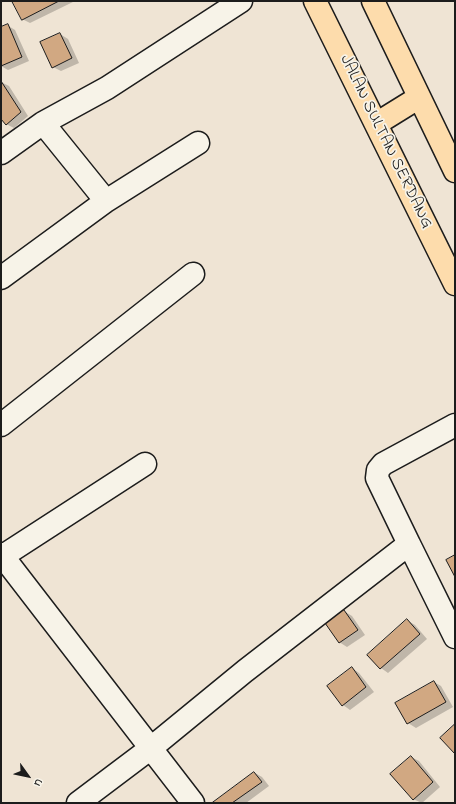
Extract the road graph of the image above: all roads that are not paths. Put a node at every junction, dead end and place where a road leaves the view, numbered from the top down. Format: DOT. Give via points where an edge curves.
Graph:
graph roads {
  1 [pos="241,1"];
  2 [pos="314,1"];
  3 [pos="379,3"];
  4 [pos="418,98"];
  5 [pos="44,123"];
  6 [pos="376,124"];
  7 [pos="198,143"];
  8 [pos="1,153"];
  9 [pos="455,171"];
  10 [pos="106,201"];
  11 [pos="193,274"];
  12 [pos="1,278"];
  13 [pos="455,284"];
  14 [pos="1,425"];
  15 [pos="455,425"];
  16 [pos="145,464"];
  17 [pos="409,544"];
  18 [pos="2,555"];
  19 [pos="455,637"];
  20 [pos="151,748"];
  21 [pos="78,803"];
  22 [pos="193,803"];
  1 -- 5 [label="street" via="107,88"];
  2 -- 6 [label="highway, JALAN SULTAN SERDANG"];
  3 -- 4 [label="highway"];
  4 -- 6 [label="highway"];
  4 -- 9 [label="highway"];
  5 -- 8 [label="street"];
  5 -- 10 [label="street"];
  6 -- 13 [label="highway, JALAN SULTAN SERDANG"];
  7 -- 10 [label="street"];
  10 -- 12 [label="street"];
  11 -- 14 [label="street"];
  15 -- 17 [label="street" via="383,464 378,470 377,478"];
  16 -- 18 [label="street"];
  17 -- 19 [label="street"];
  17 -- 20 [label="street" via="245,671"];
  18 -- 20 [label="street"];
  20 -- 21 [label="street"];
  20 -- 22 [label="street"];
}
